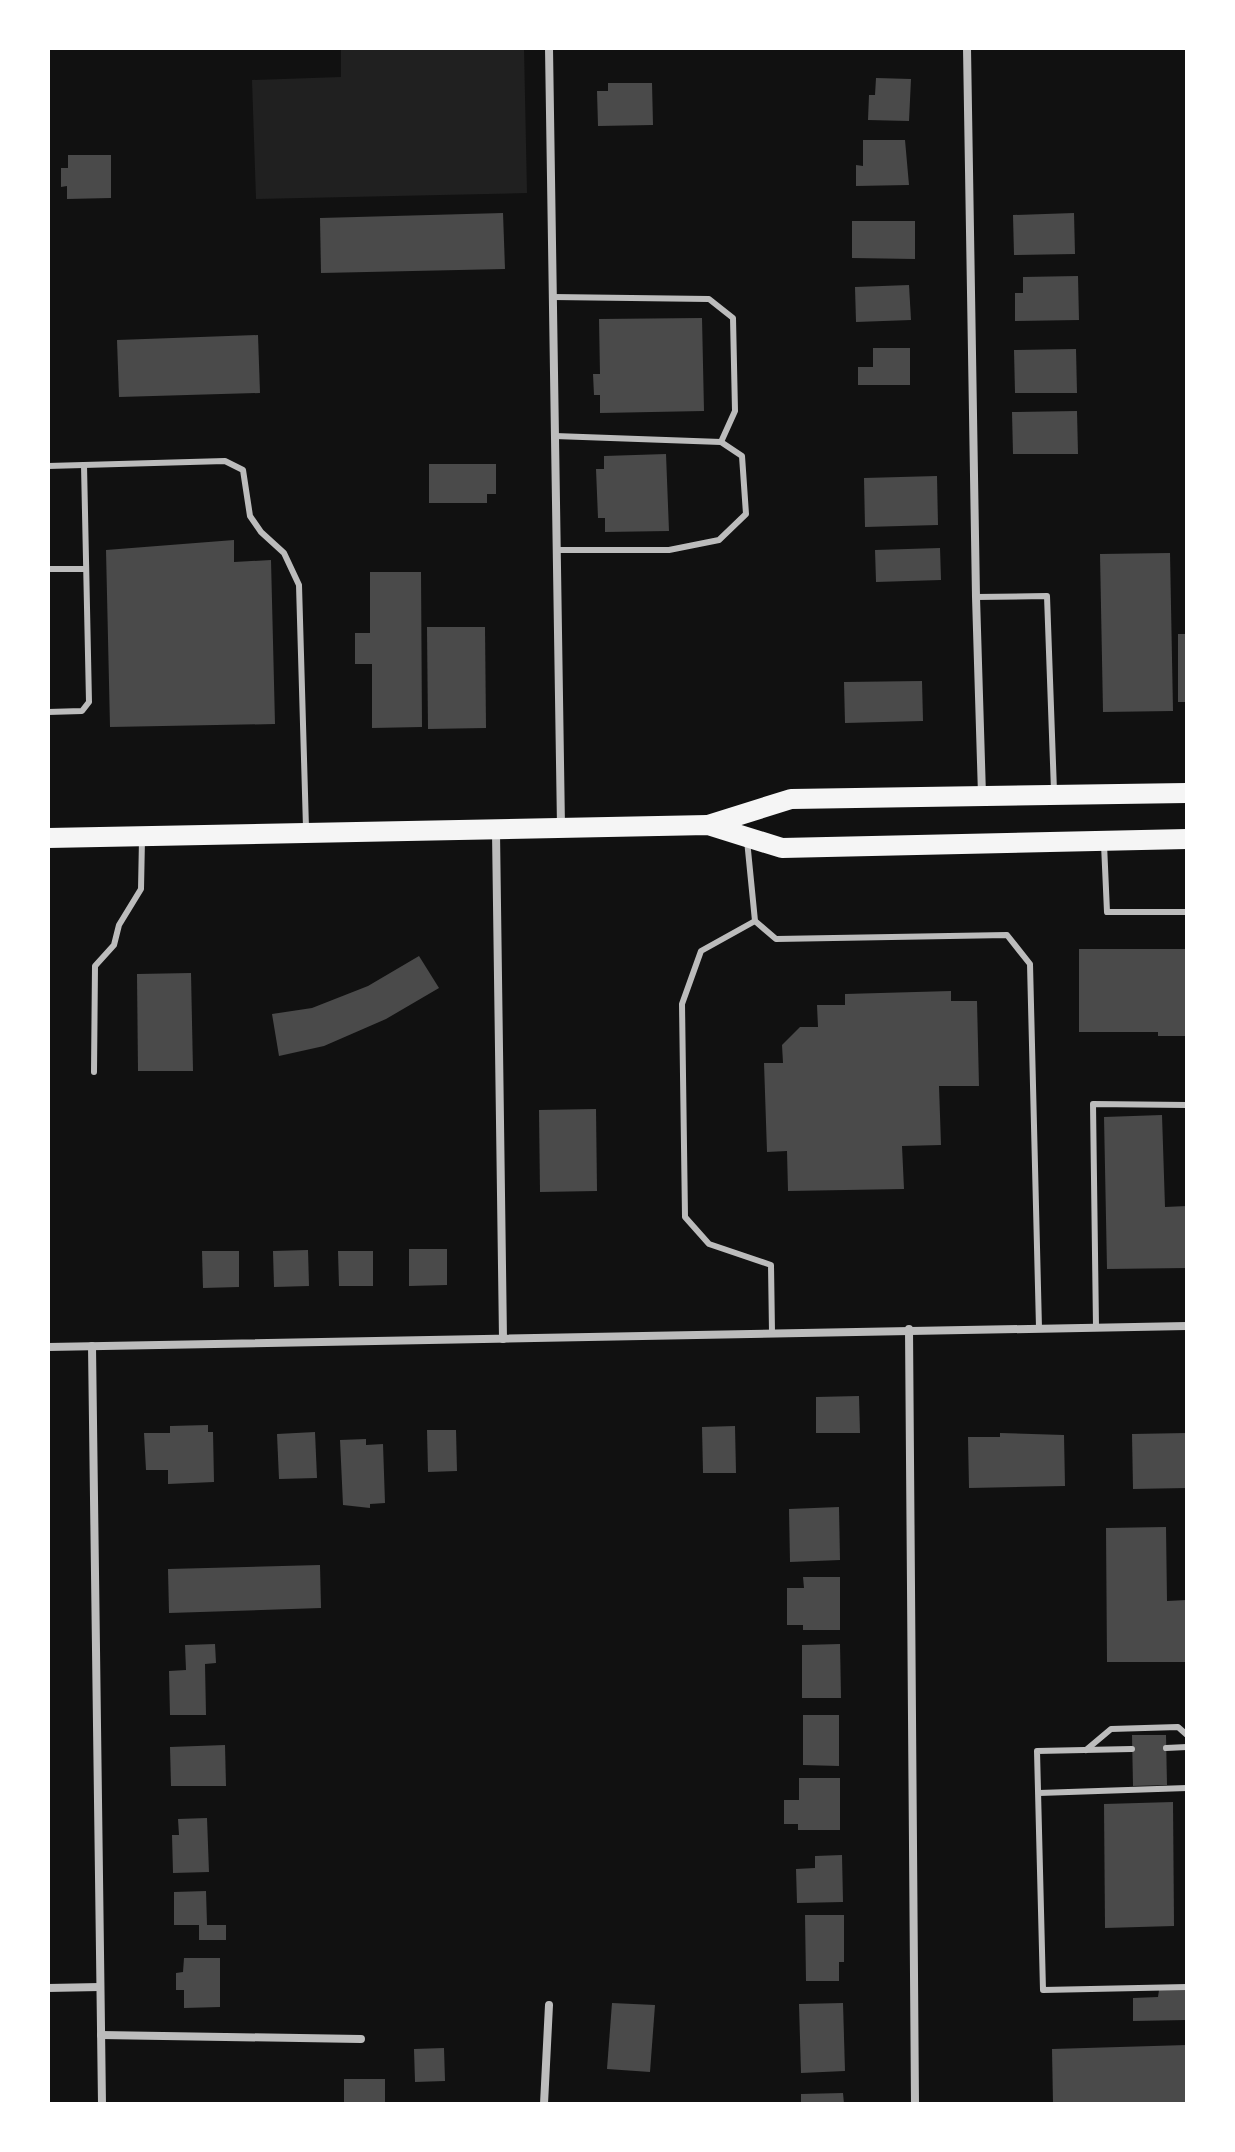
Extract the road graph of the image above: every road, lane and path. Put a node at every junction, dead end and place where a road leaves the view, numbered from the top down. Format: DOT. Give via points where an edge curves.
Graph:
graph roads {
  1 [pos="549,48"];
  2 [pos="967,48"];
  3 [pos="553,297"];
  4 [pos="555,436"];
  5 [pos="721,442"];
  6 [pos="84,465"];
  7 [pos="48,466"];
  8 [pos="557,550"];
  9 [pos="48,569"];
  10 [pos="86,569"];
  11 [pos="976,597"];
  12 [pos="48,712"];
  13 [pos="1187,793"];
  14 [pos="1054,795"];
  15 [pos="982,796"];
  16 [pos="708,825"];
  17 [pos="561,827"];
  18 [pos="496,828"];
  19 [pos="306,832"];
  20 [pos="142,835"];
  21 [pos="746,837"];
  22 [pos="48,838"];
  23 [pos="1187,839"];
  24 [pos="1104,841"];
  25 [pos="1187,912"];
  26 [pos="755,921"];
  27 [pos="94,1072"];
  28 [pos="1187,1105"];
  29 [pos="1187,1326"];
  30 [pos="1096,1327"];
  31 [pos="1039,1328"];
  32 [pos="909,1329"];
  33 [pos="772,1332"];
  34 [pos="503,1339"];
  35 [pos="92,1346"];
  36 [pos="48,1347"];
  37 [pos="1187,1735"];
  38 [pos="1187,1747"];
  39 [pos="1166,1748"];
  40 [pos="1132,1749"];
  41 [pos="1086,1750"];
  42 [pos="1187,1788"];
  43 [pos="1039,1793"];
  44 [pos="100,1987"];
  45 [pos="1187,1987"];
  46 [pos="48,1988"];
  47 [pos="549,2005"];
  48 [pos="101,2035"];
  49 [pos="361,2039"];
  50 [pos="102,2104"];
  51 [pos="544,2104"];
  52 [pos="915,2104"];
  1 -- 3 [label="street"];
  2 -- 11 [label="street"];
  3 -- 4 [label="street"];
  3 -- 5 [label="lane" via="709,299 733,318 735,411"];
  4 -- 5 [label="lane"];
  4 -- 8 [label="street"];
  5 -- 8 [label="lane" via="742,456 746,514 719,540 669,550"];
  6 -- 7 [label="lane"];
  6 -- 10 [label="lane"];
  6 -- 19 [label="lane" via="225,461 243,470 250,516 284,553 299,585"];
  8 -- 17 [label="street"];
  9 -- 10 [label="lane"];
  10 -- 12 [label="lane" via="89,702 82,711"];
  11 -- 14 [label="lane" via="1047,596"];
  11 -- 15 [label="street"];
  13 -- 14 [label="main road"];
  14 -- 15 [label="main road"];
  15 -- 16 [label="main road" via="791,799"];
  16 -- 17 [label="main road"];
  16 -- 21 [label="main road"];
  17 -- 18 [label="main road"];
  18 -- 19 [label="main road"];
  18 -- 34 [label="street"];
  19 -- 20 [label="main road"];
  20 -- 22 [label="main road"];
  20 -- 27 [label="lane" via="141,889 119,925 114,945 95,966"];
  21 -- 24 [label="main road" via="782,848"];
  21 -- 26 [label="lane"];
  23 -- 24 [label="main road"];
  24 -- 25 [label="lane" via="1107,912"];
  26 -- 31 [label="lane" via="776,939 1007,935 1030,964"];
  26 -- 33 [label="lane" via="701,951 682,1004 685,1217 709,1244 771,1265"];
  28 -- 30 [label="lane" via="1093,1104"];
  29 -- 30 [label="street"];
  30 -- 31 [label="street"];
  31 -- 32 [label="street"];
  32 -- 33 [label="street"];
  32 -- 52 [label="street"];
  33 -- 34 [label="street"];
  34 -- 35 [label="street"];
  35 -- 36 [label="street"];
  35 -- 44 [label="street"];
  37 -- 41 [label="lane" via="1178,1727 1111,1729"];
  38 -- 39 [label="lane"];
  40 -- 41 [label="lane"];
  41 -- 43 [label="lane" via="1037,1751"];
  42 -- 43 [label="lane"];
  43 -- 45 [label="lane" via="1043,1990"];
  44 -- 46 [label="street"];
  44 -- 48 [label="street"];
  47 -- 51 [label="street"];
  48 -- 49 [label="street"];
  48 -- 50 [label="street"];
}
